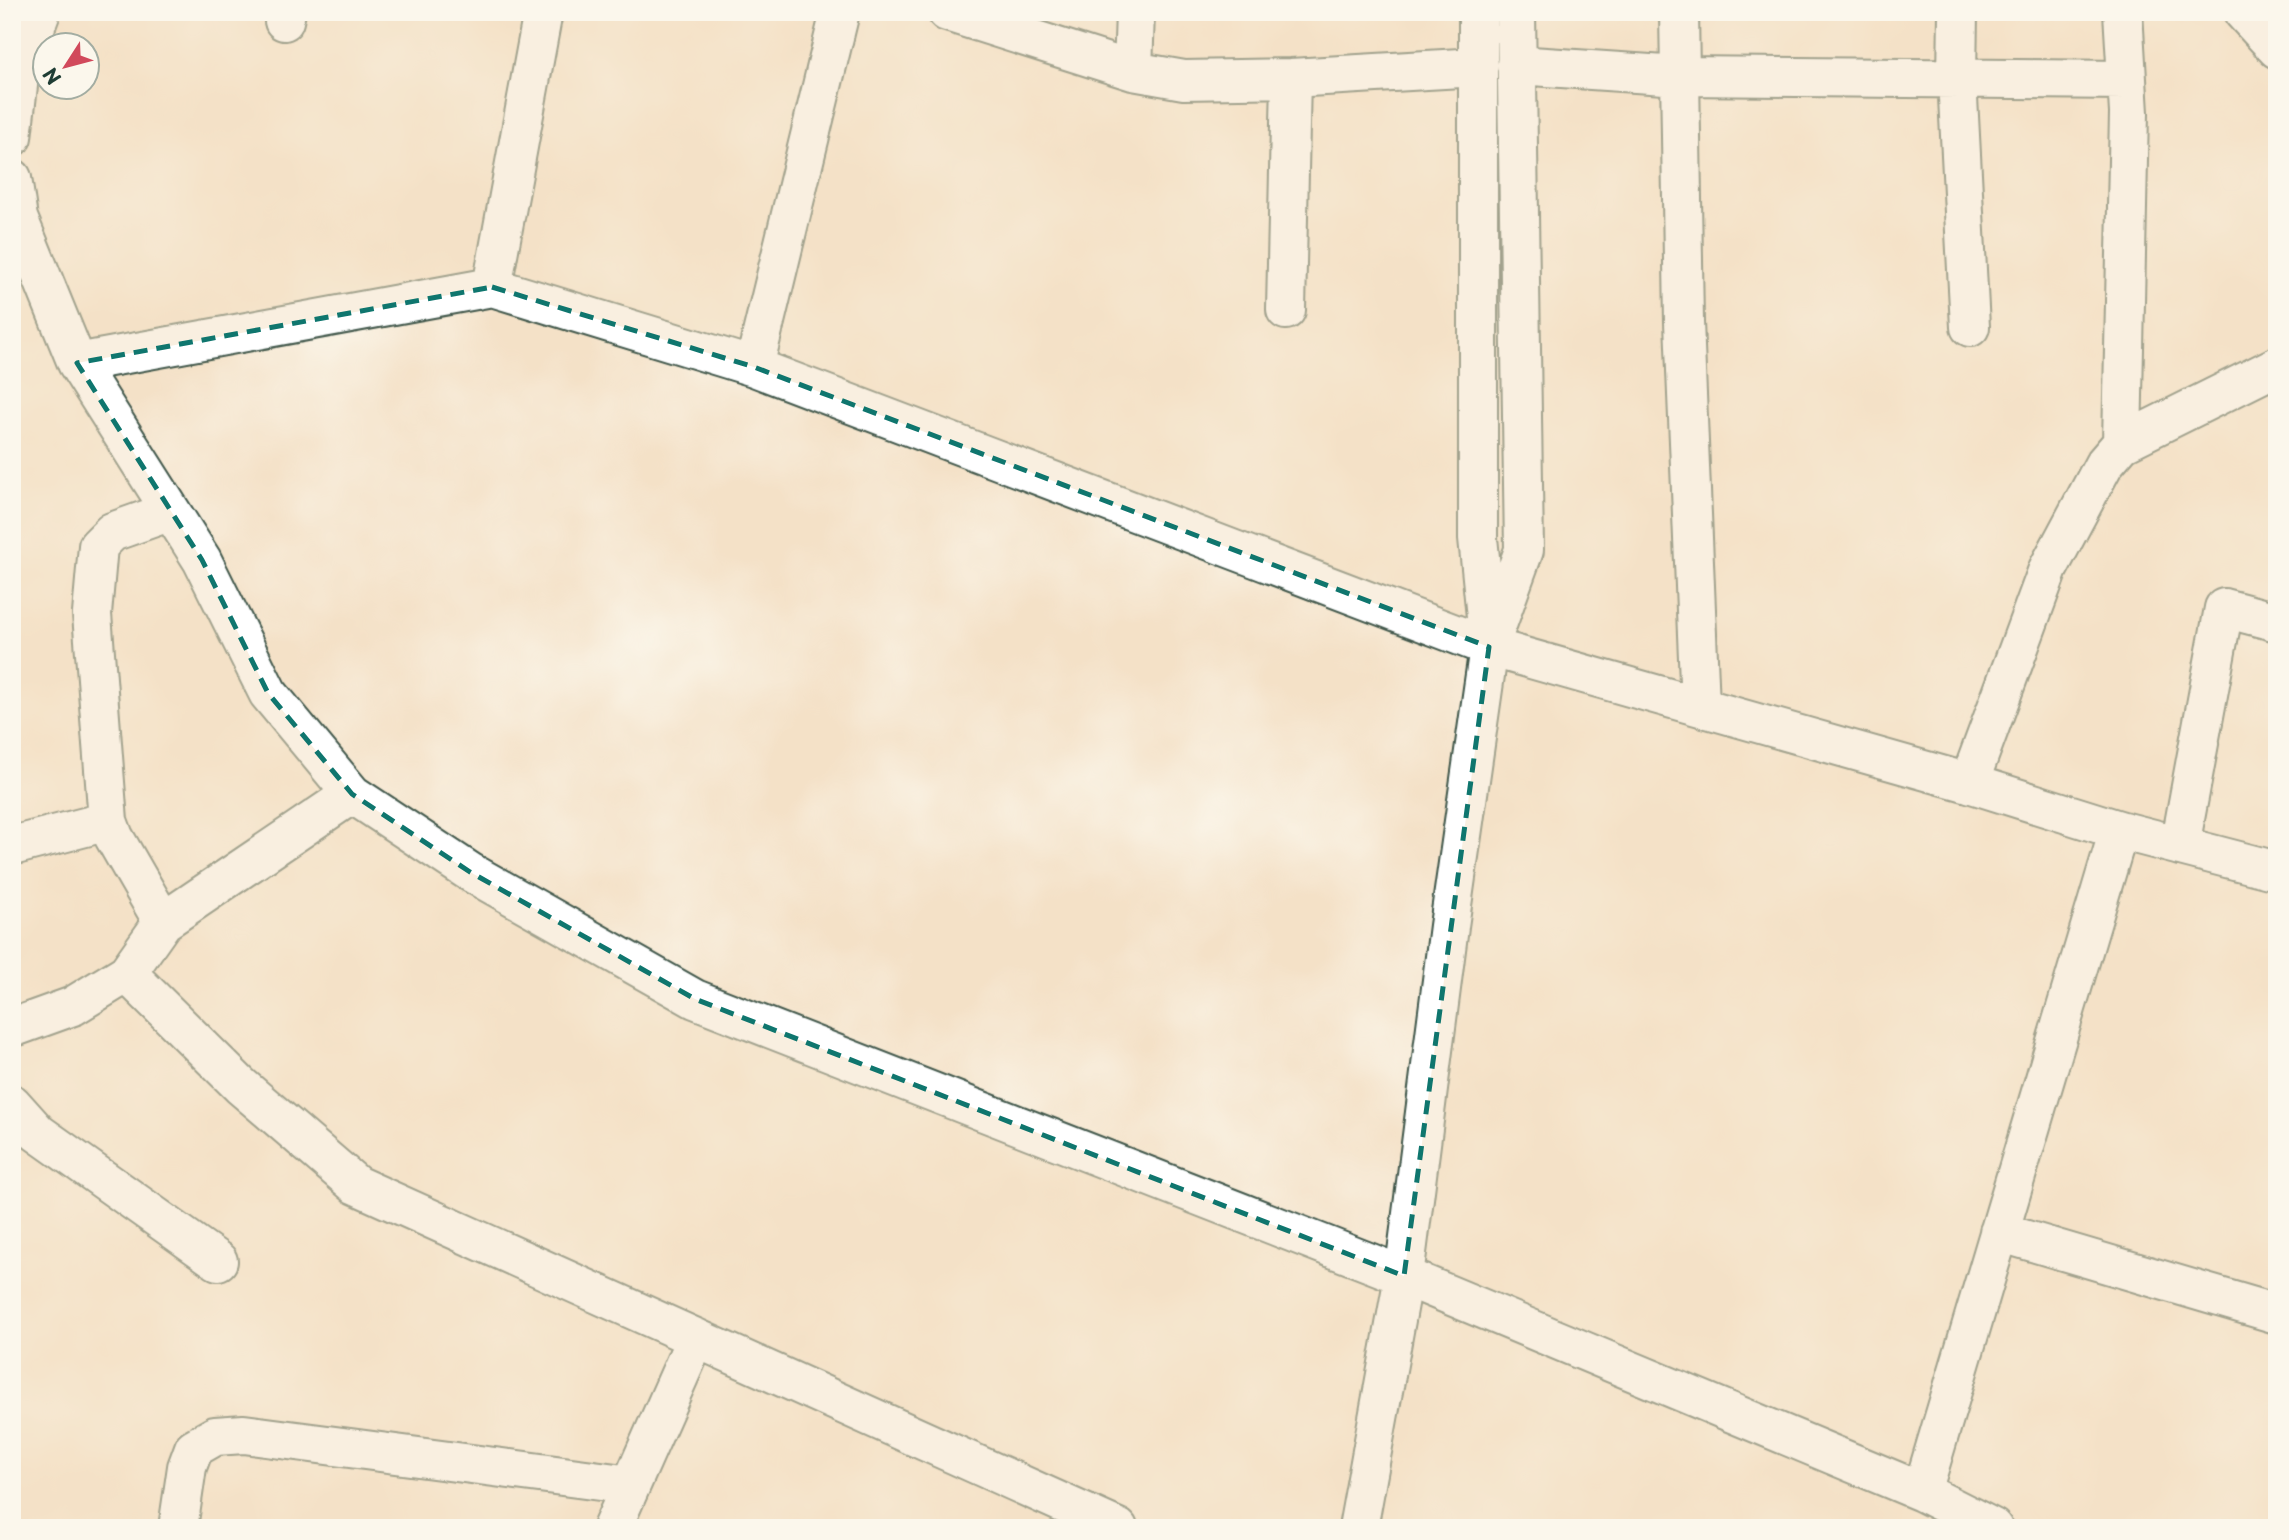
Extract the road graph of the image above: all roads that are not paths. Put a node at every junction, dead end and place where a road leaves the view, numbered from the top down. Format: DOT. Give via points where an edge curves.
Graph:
graph roads {
  1 [pos="41,12"];
  2 [pos="542,12"];
  3 [pos="840,12"];
  4 [pos="947,12"];
  5 [pos="1135,12"];
  6 [pos="1478,12"];
  7 [pos="1516,12"];
  8 [pos="1679,12"];
  9 [pos="1958,12"];
  10 [pos="2123,12"];
  11 [pos="2242,12"];
  12 [pos="2277,49"];
  13 [pos="1516,65"];
  14 [pos="1478,66"];
  15 [pos="1133,71"];
  16 [pos="1680,76"];
  17 [pos="1290,78"];
  18 [pos="1957,78"];
  19 [pos="2127,80"];
  20 [pos="12,137"];
  21 [pos="12,178"];
  22 [pos="492,286"];
  23 [pos="1286,310"];
  24 [pos="1970,327"];
  25 [pos="77,363"];
  26 [pos="2277,366"];
  27 [pos="754,367"];
  28 [pos="2122,443"];
  29 [pos="171,511"];
  30 [pos="2277,622"];
  31 [pos="1489,646"];
  32 [pos="1700,706"];
  33 [pos="1969,783"];
  34 [pos="352,794"];
  35 [pos="108,821"];
  36 [pos="2119,830"];
  37 [pos="12,846"];
  38 [pos="2180,846"];
  39 [pos="2277,871"];
  40 [pos="163,922"];
  41 [pos="127,973"];
  42 [pos="12,1028"];
  43 [pos="12,1104"];
  44 [pos="1999,1232"];
  45 [pos="218,1261"];
  46 [pos="1404,1276"];
  47 [pos="2277,1314"];
  48 [pos="696,1338"];
  49 [pos="631,1485"];
  50 [pos="1922,1492"];
  51 [pos="178,1528"];
  52 [pos="612,1528"];
  53 [pos="1118,1528"];
  54 [pos="1358,1528"];
  55 [pos="1993,1528"];
  1 -- 20 [label="street" via="20,68"];
  2 -- 22 [label="street"];
  3 -- 27 [label="street"];
  4 -- 15 [label="street"];
  5 -- 15 [label="street"];
  6 -- 14 [label="street"];
  7 -- 13 [label="street"];
  8 -- 16 [label="street"];
  9 -- 18 [label="street"];
  10 -- 19 [label="street"];
  11 -- 12 [label="street"];
  13 -- 16 [label="street"];
  13 -- 31 [label="street" via="1524,550"];
  14 -- 17 [label="street"];
  14 -- 31 [label="street" via="1478,538"];
  15 -- 17 [label="street" via="1184,80"];
  16 -- 18 [label="street"];
  16 -- 32 [label="street" via="1684,322"];
  17 -- 23 [label="street"];
  18 -- 19 [label="street"];
  18 -- 24 [label="street"];
  19 -- 28 [label="street"];
  21 -- 25 [label="street" via="18,218"];
  22 -- 25 [label="street"];
  22 -- 27 [label="street"];
  25 -- 29 [label="street"];
  26 -- 28 [label="street"];
  27 -- 31 [label="street"];
  28 -- 33 [label="street" via="2104,464 2048,569"];
  29 -- 34 [label="street" via="202,560 268,693"];
  29 -- 35 [label="street" via="112,532 97,546 92,614"];
  30 -- 38 [label="street" via="2224,608"];
  31 -- 32 [label="street"];
  31 -- 46 [label="street"];
  32 -- 33 [label="street"];
  33 -- 36 [label="street"];
  34 -- 40 [label="street"];
  34 -- 46 [label="street" via="470,872 695,999"];
  35 -- 37 [label="street"];
  35 -- 40 [label="street"];
  36 -- 38 [label="street"];
  36 -- 44 [label="street"];
  38 -- 39 [label="street"];
  40 -- 41 [label="street"];
  41 -- 42 [label="street" via="73,1006"];
  41 -- 48 [label="street" via="241,1086 356,1185"];
  43 -- 45 [label="street" via="38,1133"];
  44 -- 47 [label="street"];
  44 -- 50 [label="street"];
  46 -- 50 [label="street"];
  46 -- 54 [label="street"];
  48 -- 49 [label="street"];
  48 -- 53 [label="street"];
  49 -- 51 [label="street" via="244,1434 215,1436 194,1448"];
  49 -- 52 [label="street"];
  50 -- 55 [label="street"];
}
